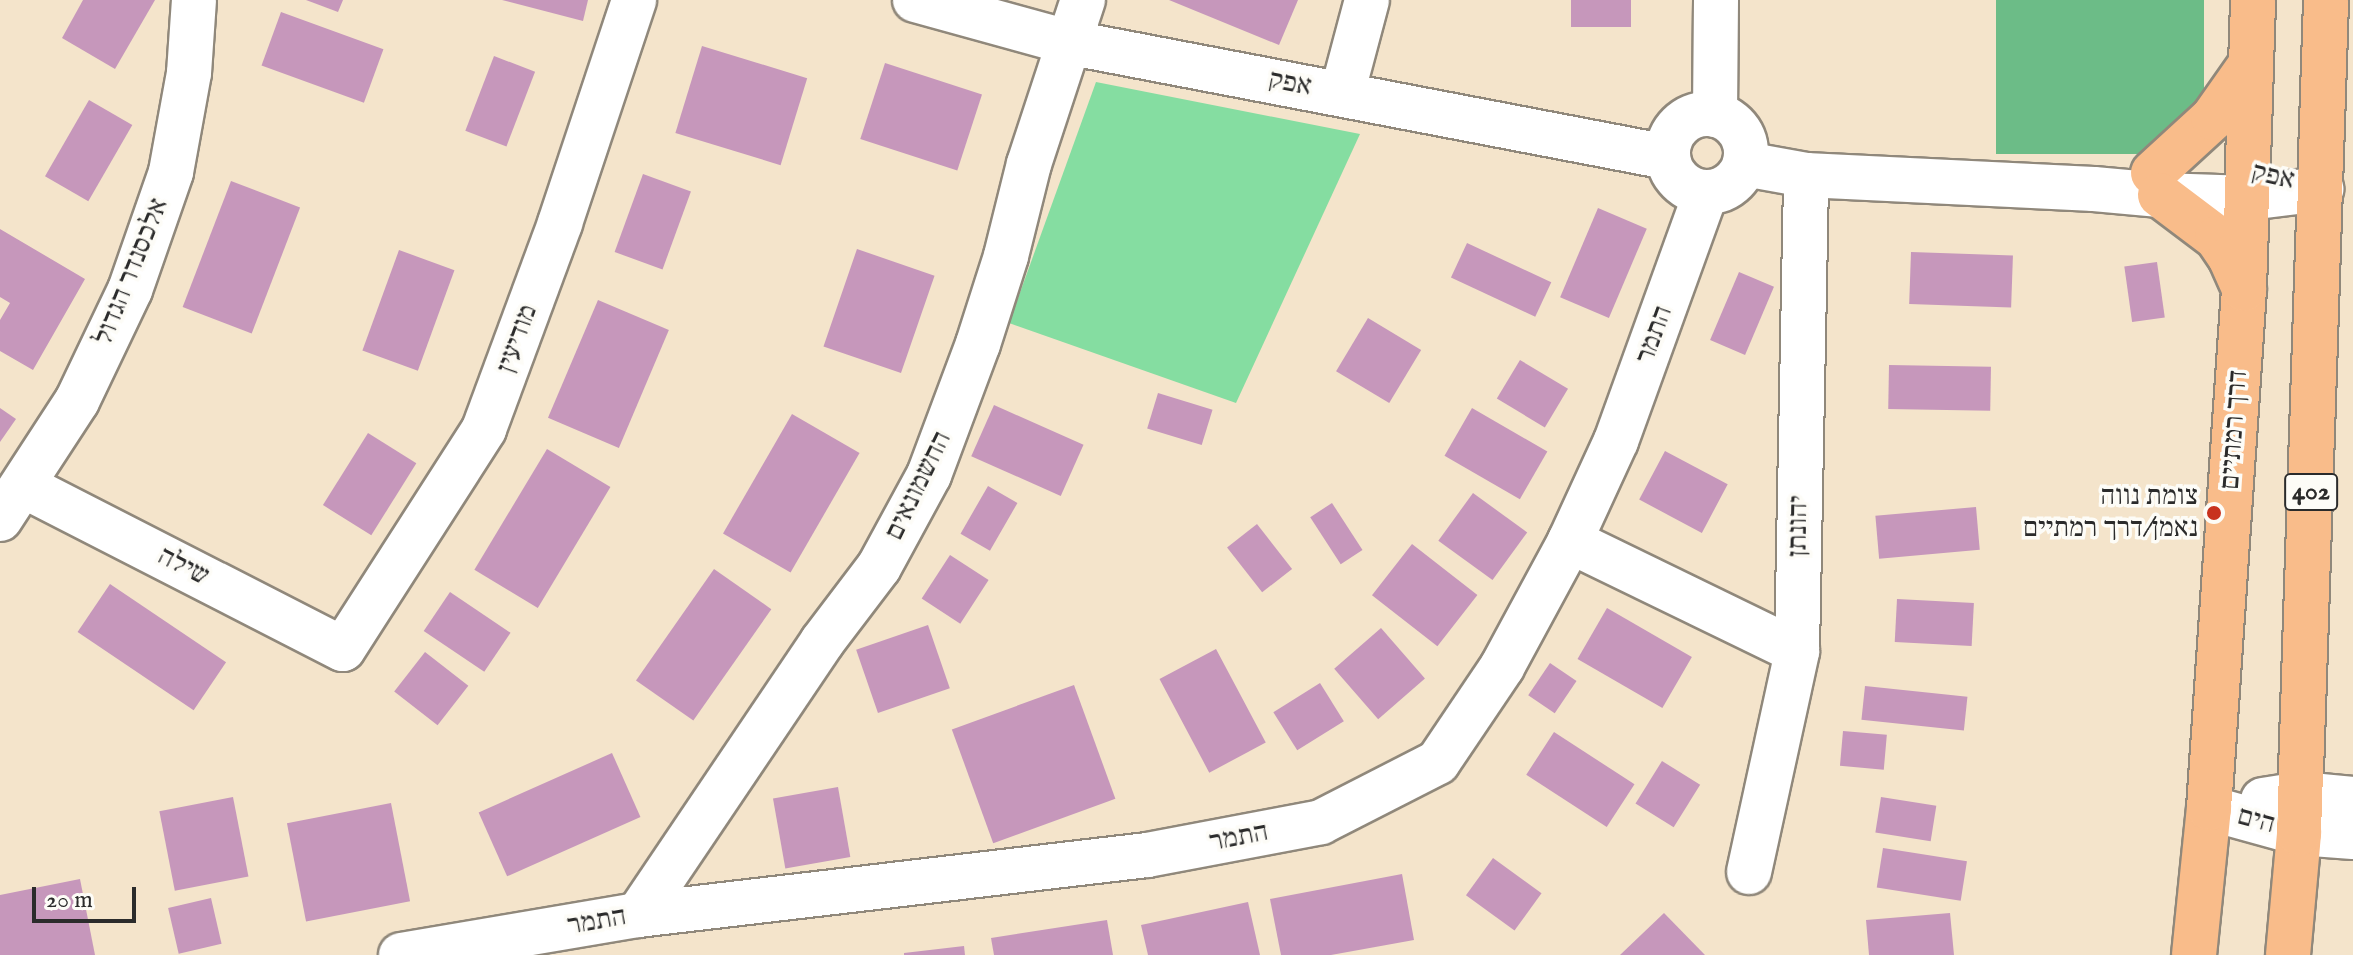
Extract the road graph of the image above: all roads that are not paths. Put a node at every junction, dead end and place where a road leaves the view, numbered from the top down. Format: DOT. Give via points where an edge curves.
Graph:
graph roads {
  1 [pos="194,0"];
  2 [pos="634,0"];
  3 [pos="915,0"];
  4 [pos="1083,0"];
  5 [pos="1367,0"];
  6 [pos="1716,0"];
  7 [pos="2253,0"];
  8 [pos="2326,0"];
  9 [pos="1067,42"];
  10 [pos="2251,64"];
  11 [pos="1342,94"];
  12 [pos="1715,115"];
  13 [pos="1667,157"];
  14 [pos="1745,164"];
  15 [pos="1806,175"];
  16 [pos="2156,184"];
  17 [pos="2249,184"];
  18 [pos="2321,189"];
  19 [pos="1706,193"];
  20 [pos="2244,289"];
  21 [pos="12,502"];
  22 [pos="1570,541"];
  23 [pos="343,649"];
  24 [pos="1797,651"];
  25 [pos="2353,799"];
  26 [pos="2209,808"];
  27 [pos="2300,813"];
  28 [pos="2353,837"];
  29 [pos="1749,872"];
  30 [pos="638,915"];
  31 [pos="401,955"];
  32 [pos="2194,955"];
  33 [pos="2288,955"];
  1 -- 21 [label="street, אלכסנדר הגדול" via="189,73 171,172 130,290 77,401"];
  2 -- 23 [label="street, מודיעין" via="484,429"];
  3 -- 9 [label="street, אפק"];
  4 -- 9 [label="street, החשמונאים"];
  5 -- 11 [label="street"];
  6 -- 12 [label="street"];
  7 -- 10 [label="main road, דרך רמתיים"];
  8 -- 18 [label="main road, 402"];
  9 -- 11 [label="street, אפק"];
  9 -- 30 [label="street, החשמונאים" via="988,315 929,475 879,567 822,642"];
  10 -- 16 [label="main road"];
  10 -- 17 [label="main road, דרך רמתיים"];
  11 -- 13 [label="street, אפק"];
  12 -- 13 [label="street" via="1681,123 1667,144"];
  12 -- 14 [label="street" via="1744,139"];
  13 -- 19 [label="street" via="1675,178"];
  14 -- 15 [label="street, אפק"];
  14 -- 19 [label="street" via="1730,185"];
  15 -- 16 [label="street, אפק" via="2094,189"];
  15 -- 24 [label="street, יהונתן"];
  16 -- 17 [label="street, אפק"];
  16 -- 20 [label="main road" via="2217,238"];
  17 -- 18 [label="street, אפק"];
  17 -- 20 [label="main road, דרך רמתיים"];
  18 -- 27 [label="main road, 402"];
  19 -- 22 [label="street, התמר" via="1616,441"];
  20 -- 26 [label="main road, דרך רמתיים"];
  21 -- 23 [label="street, שילה"];
  22 -- 24 [label="street"];
  22 -- 30 [label="street, התמר" via="1502,667 1438,762 1321,822 1147,855"];
  24 -- 29 [label="street, יהונתן"];
  25 -- 27 [label="street, הים"];
  26 -- 27 [label="street, הים"];
  26 -- 32 [label="main road, דרך רמתיים"];
  27 -- 28 [label="street, הים"];
  27 -- 33 [label="main road, 402"];
  30 -- 31 [label="street, התמר"];
}
